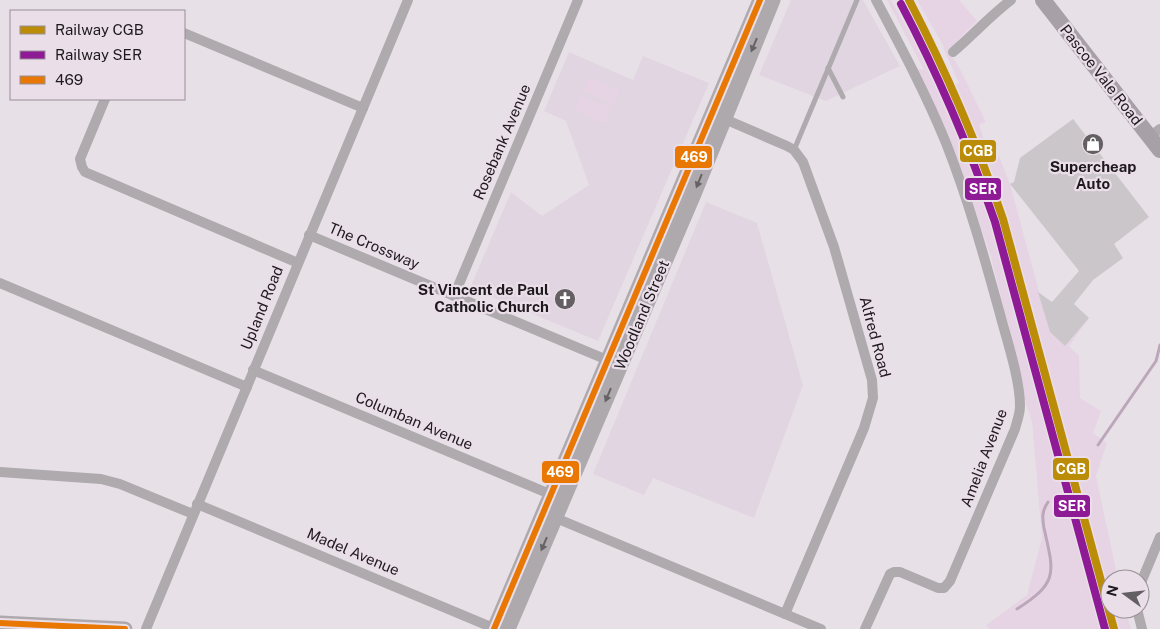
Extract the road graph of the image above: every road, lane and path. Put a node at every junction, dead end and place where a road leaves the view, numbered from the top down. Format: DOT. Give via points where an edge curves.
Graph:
graph roads {
  1 [pos="408,0"];
  2 [pos="578,0"];
  3 [pos="760,0"];
  4 [pos="773,0"];
  5 [pos="857,0"];
  6 [pos="876,0"];
  7 [pos="1011,0"];
  8 [pos="1043,0"];
  9 [pos="185,33"];
  10 [pos="953,52"];
  11 [pos="828,68"];
  12 [pos="843,97"];
  13 [pos="105,100"];
  14 [pos="363,108"];
  15 [pos="718,116"];
  16 [pos="1155,133"];
  17 [pos="794,150"];
  18 [pos="1160,150"];
  19 [pos="309,235"];
  20 [pos="298,262"];
  21 [pos="0,283"];
  22 [pos="454,296"];
  23 [pos="614,363"];
  24 [pos="253,370"];
  25 [pos="247,386"];
  26 [pos="0,472"];
  27 [pos="557,497"];
  28 [pos="198,504"];
  29 [pos="193,514"];
  30 [pos="549,516"];
  31 [pos="1160,537"];
  32 [pos="1147,569"];
  33 [pos="786,614"];
  34 [pos="0,624"];
  35 [pos="125,629"];
  36 [pos="146,629"];
  37 [pos="495,629"];
  38 [pos="508,629"];
  39 [pos="821,629"];
  40 [pos="865,629"];
  1 -- 14 [label="street, Upland Road"];
  2 -- 22 [label="street, Rosebank Avenue"];
  3 -- 15 [label="main road, Woodland Street"];
  4 -- 15 [label="main road, Woodland Street, one-way"];
  5 -- 11 [label="lane"];
  6 -- 40 [label="street, Amelia Avenue" via="922,89 964,193 1009,346 1020,407 950,581 944,588 938,588 900,572 890,574"];
  7 -- 10 [label="street"];
  8 -- 16 [label="main road, Pascoe Vale Road"];
  9 -- 14 [label="street"];
  11 -- 12 [label="lane"];
  11 -- 17 [label="lane"];
  13 -- 20 [label="street" via="80,159 85,172"];
  14 -- 19 [label="street, Upland Road"];
  15 -- 17 [label="street"];
  15 -- 23 [label="main road, Woodland Street" via="694,194"];
  16 -- 18 [label="main road, Pascoe Vale Road"];
  17 -- 33 [label="street, Alfred Road" via="803,162 834,246 862,342 874,398"];
  19 -- 20 [label="street, Upland Road"];
  19 -- 22 [label="street, The Crossway"];
  20 -- 24 [label="street, Upland Road"];
  21 -- 25 [label="street"];
  22 -- 23 [label="street, The Crossway"];
  23 -- 27 [label="main road, Woodland Street"];
  24 -- 25 [label="street, Upland Road"];
  24 -- 27 [label="street, Columban Avenue"];
  25 -- 28 [label="street, Upland Road"];
  26 -- 29 [label="street" via="101,479"];
  27 -- 30 [label="main road, Woodland Street"];
  28 -- 29 [label="street, Upland Road"];
  28 -- 37 [label="street, Madel Avenue"];
  29 -- 36 [label="street, Upland Road"];
  30 -- 33 [label="street"];
  30 -- 37 [label="main road, Woodland Street"];
  30 -- 38 [label="main road, Woodland Street, one-way"];
  31 -- 32 [label="street"];
  33 -- 39 [label="street"];
  34 -- 35 [label="main road"];
}
